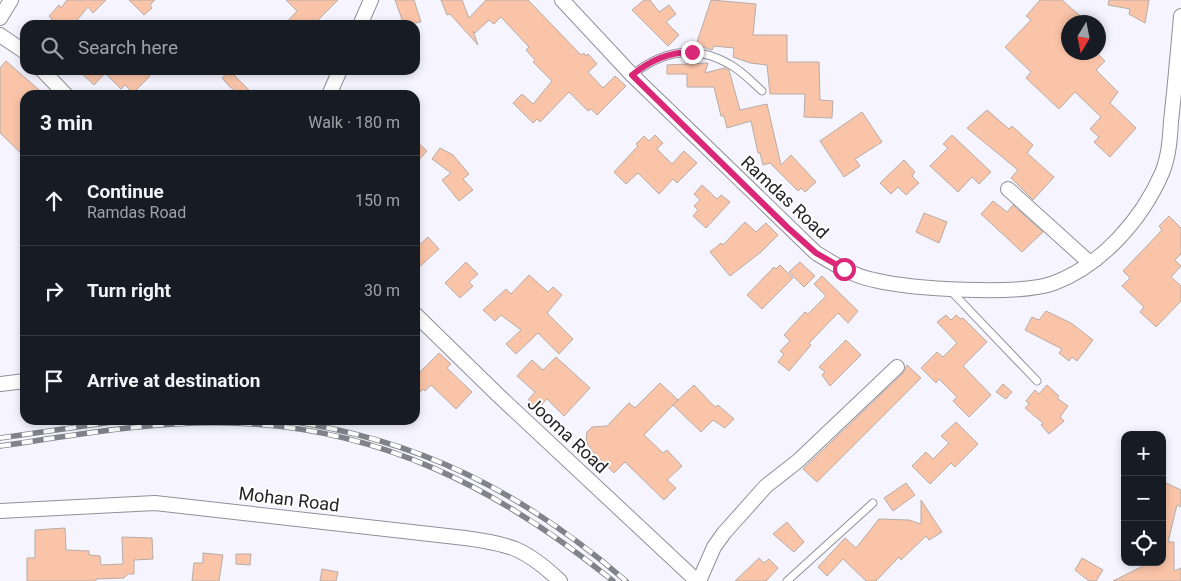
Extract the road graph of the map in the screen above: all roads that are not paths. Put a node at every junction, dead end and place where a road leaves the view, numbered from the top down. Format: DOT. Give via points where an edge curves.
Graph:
graph roads {
  1 [pos="11,0"];
  2 [pos="371,0"];
  3 [pos="562,0"];
  4 [pos="1181,16"];
  5 [pos="0,18"];
  6 [pos="362,20"];
  7 [pos="0,35"];
  8 [pos="20,49"];
  9 [pos="47,75"];
  10 [pos="338,75"];
  11 [pos="632,75"];
  12 [pos="61,90"];
  13 [pos="331,90"];
  14 [pos="762,91"];
  15 [pos="1008,189"];
  16 [pos="1090,263"];
  17 [pos="948,288"];
  18 [pos="420,319"];
  19 [pos="896,367"];
  20 [pos="1037,381"];
  21 [pos="20,382"];
  22 [pos="0,384"];
  23 [pos="872,503"];
  24 [pos="0,512"];
  25 [pos="560,581"];
  26 [pos="698,581"];
  27 [pos="787,581"];
  1 -- 5 [label="street"];
  2 -- 6 [label="street"];
  3 -- 11 [label="street, Ramdas Road"];
  4 -- 16 [label="street, Ramdas Road" via="1166,161 1136,220"];
  7 -- 8 [label="street"];
  9 -- 12 [label="street"];
  10 -- 13 [label="street"];
  11 -- 14 [label="lane" via="673,52 692,52 730,64"];
  11 -- 17 [label="street, Ramdas Road" via="816,253 872,280"];
  15 -- 16 [label="street"];
  16 -- 17 [label="street, Ramdas Road" via="1053,284 1019,289"];
  17 -- 20 [label="lane"];
  18 -- 26 [label="street, Jooma Road"];
  19 -- 26 [label="street" via="798,462 766,486 724,533"];
  21 -- 22 [label="street"];
  23 -- 27 [label="lane"];
  24 -- 25 [label="street, Mohan Road" via="155,503 465,538 513,546 540,562"];
}
